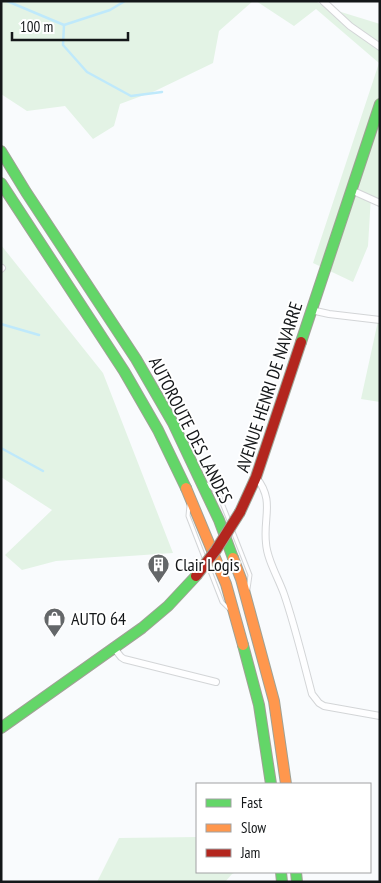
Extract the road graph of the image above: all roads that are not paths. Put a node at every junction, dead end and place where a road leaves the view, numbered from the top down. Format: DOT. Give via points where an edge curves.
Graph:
graph roads {
  1 [pos="323,1"];
  2 [pos="380,47"];
  3 [pos="380,104"];
  4 [pos="1,151"];
  5 [pos="1,183"];
  6 [pos="352,190"];
  7 [pos="380,204"];
  8 [pos="311,310"];
  9 [pos="380,320"];
  10 [pos="256,477"];
  11 [pos="114,648"];
  12 [pos="216,682"];
  13 [pos="380,716"];
  14 [pos="3,725"];
  15 [pos="271,783"];
  16 [pos="286,783"];
  1 -- 2 [label="street"];
  3 -- 6 [label="main road, AVENUE HENRI DE NAVARRE"];
  4 -- 16 [label="main road, AUTOROUTE DES LANDES" via="136,359 173,423 200,479 241,579 274,701"];
  5 -- 15 [label="main road, AUTOROUTE DES LANDES" via="132,385 189,494 226,584 259,705"];
  6 -- 7 [label="street"];
  6 -- 8 [label="main road, AVENUE HENRI DE NAVARRE"];
  8 -- 9 [label="street"];
  8 -- 10 [label="main road, AVENUE HENRI DE NAVARRE"];
  10 -- 11 [label="main road, AVENUE HENRI DE NAVARRE, bridge" via="240,512 196,576 168,606"];
  10 -- 13 [label="street" via="267,498 266,544 284,594 312,694 324,706"];
  11 -- 12 [label="street" via="124,658"];
  11 -- 14 [label="main road, AVENUE HENRI DE NAVARRE"];
}
